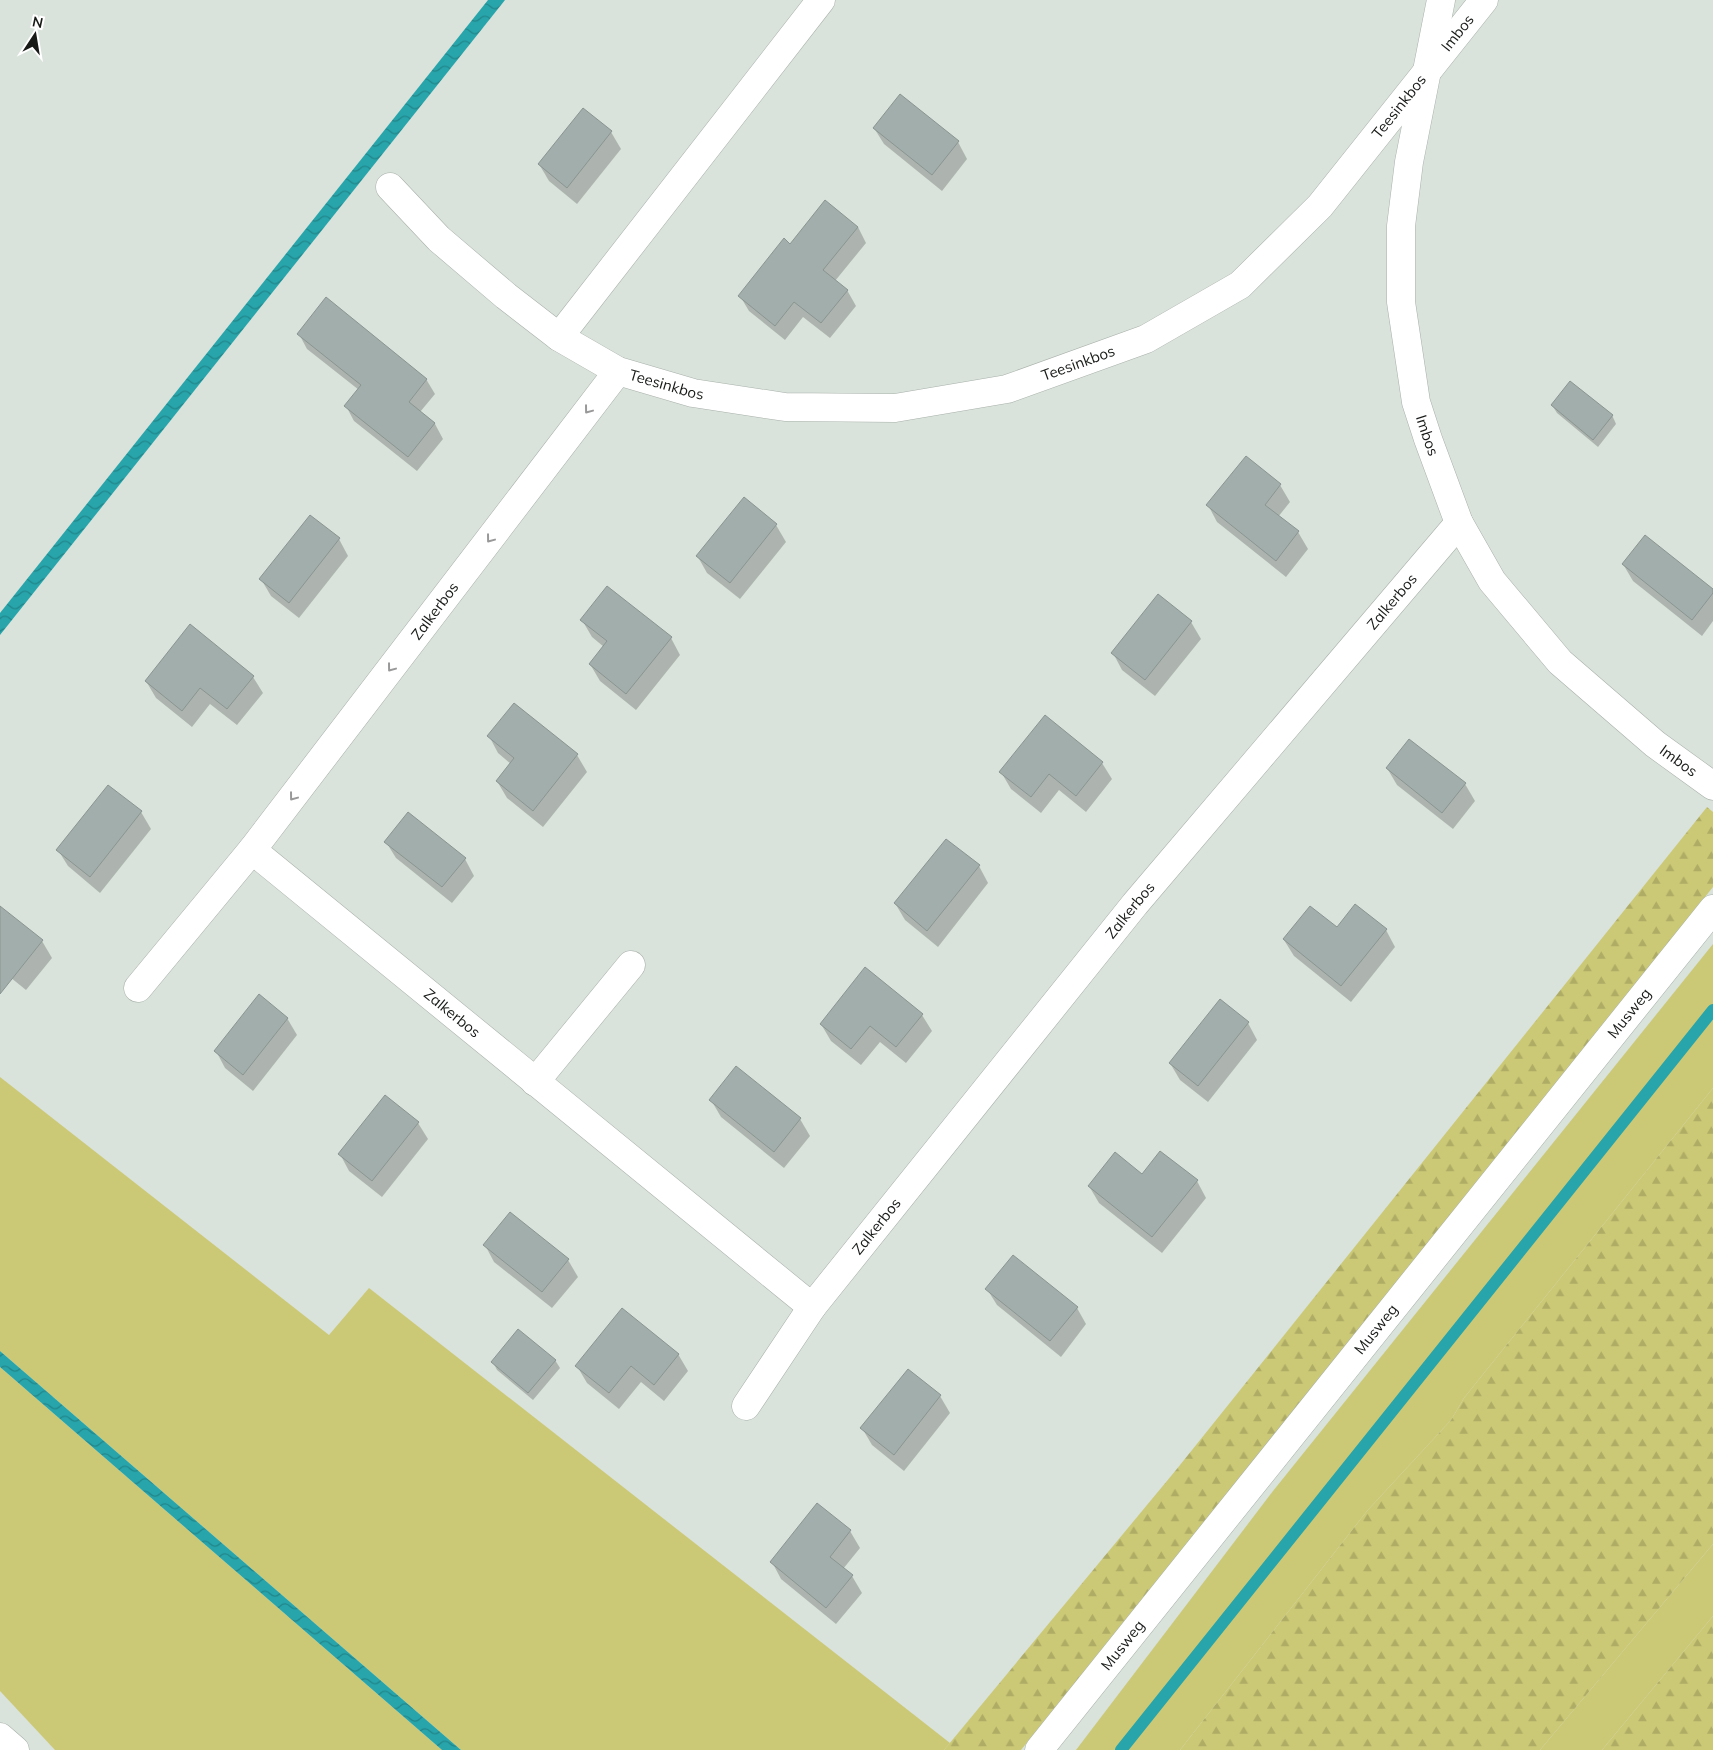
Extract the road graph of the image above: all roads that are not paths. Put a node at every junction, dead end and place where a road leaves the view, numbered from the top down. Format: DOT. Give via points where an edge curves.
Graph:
graph roads {
  1 [pos="821,0"];
  2 [pos="1441,0"];
  3 [pos="1484,0"];
  4 [pos="1426,72"];
  5 [pos="390,188"];
  6 [pos="559,337"];
  7 [pos="618,371"];
  8 [pos="1459,523"];
  9 [pos="1713,786"];
  10 [pos="252,850"];
  11 [pos="1713,909"];
  12 [pos="631,966"];
  13 [pos="138,988"];
  14 [pos="535,1082"];
  15 [pos="812,1307"];
  16 [pos="746,1406"];
  17 [pos="0,1737"];
  18 [pos="15,1750"];
  19 [pos="1039,1750"];
  1 -- 6 [label="street"];
  2 -- 4 [label="street, Teesinkbos"];
  3 -- 4 [label="street, Imbos"];
  4 -- 7 [label="street, Teesinkbos" via="1320,206 1240,285 1146,339 1007,389 895,408 785,407 693,393"];
  4 -- 8 [label="street, Imbos" via="1401,226 1401,302 1416,402"];
  5 -- 6 [label="street, Teesinkbos" via="439,239"];
  6 -- 7 [label="street, Teesinkbos"];
  7 -- 10 [label="street, Zalkerbos, one-way"];
  8 -- 9 [label="street, Imbos" via="1492,581 1560,662 1655,744"];
  8 -- 15 [label="street, Zalkerbos" via="1135,904"];
  10 -- 13 [label="street, Zalkerbos"];
  10 -- 14 [label="street, Zalkerbos"];
  11 -- 19 [label="street, Musweg"];
  12 -- 14 [label="street"];
  14 -- 15 [label="street, Zalkerbos"];
  15 -- 16 [label="street, Zalkerbos"];
  17 -- 18 [label="street"];
}
